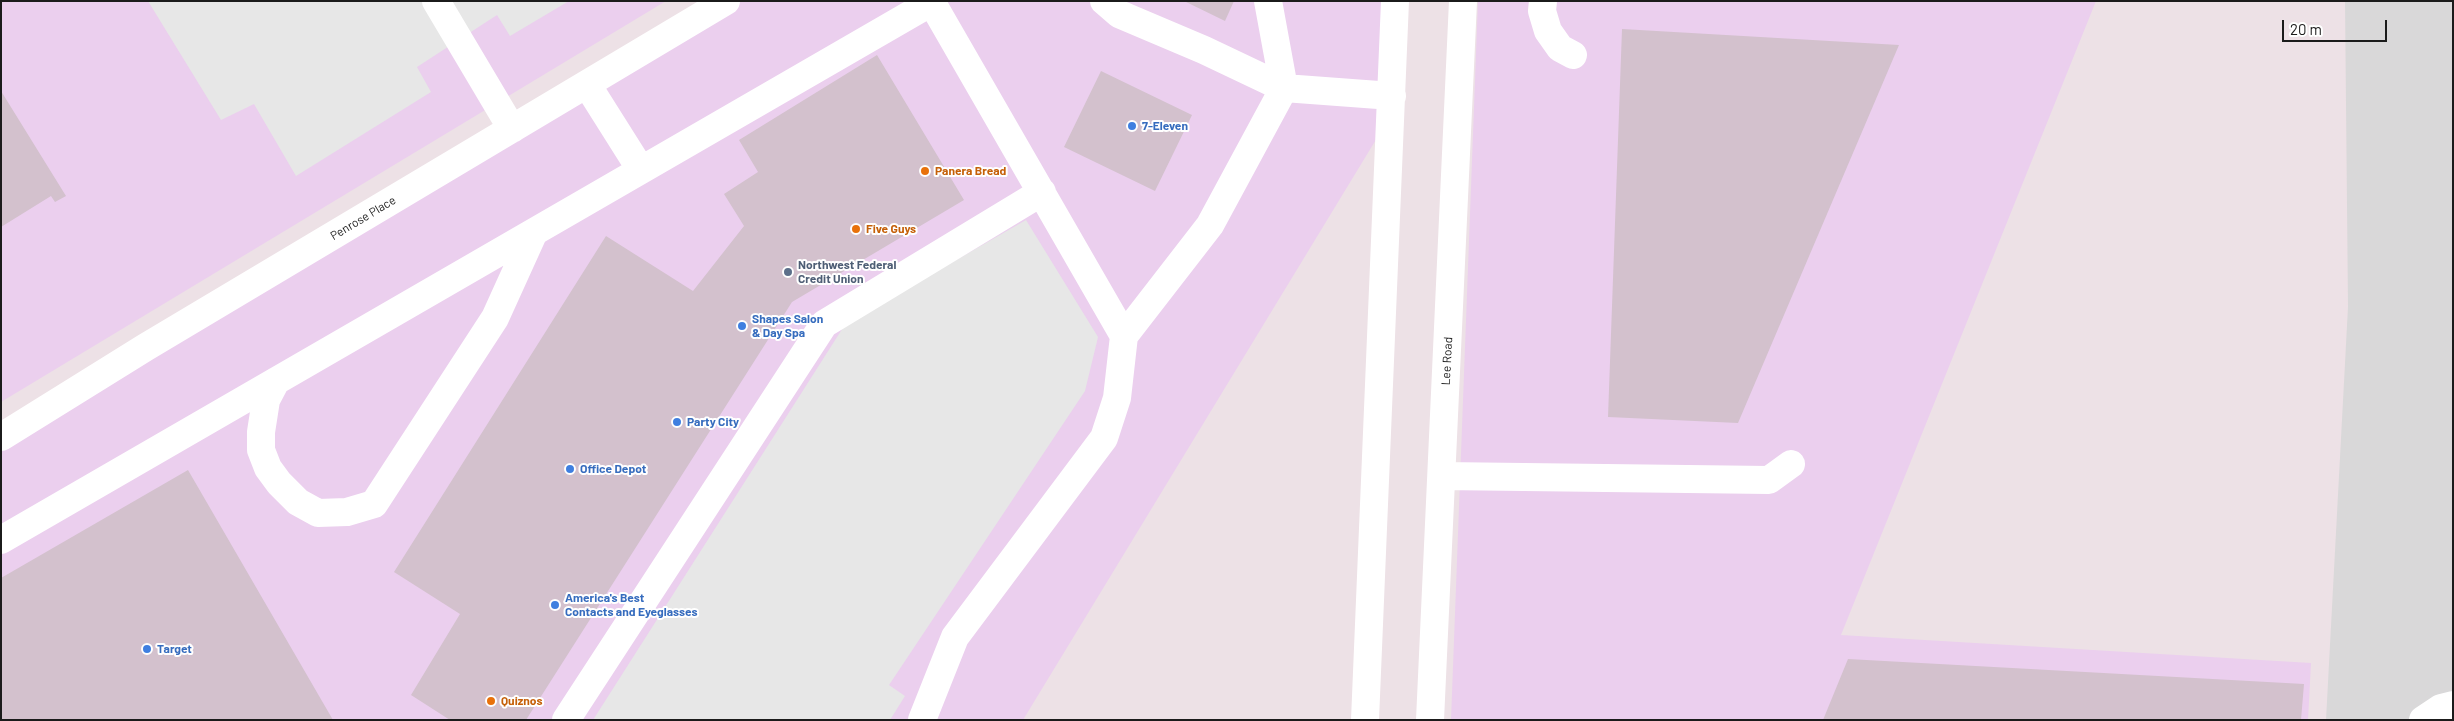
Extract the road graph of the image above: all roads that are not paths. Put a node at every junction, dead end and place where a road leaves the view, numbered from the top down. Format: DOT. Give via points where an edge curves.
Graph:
graph roads {
  1 [pos="436,1"];
  2 [pos="726,1"];
  3 [pos="1104,1"];
  4 [pos="1268,1"];
  5 [pos="1395,1"];
  6 [pos="1463,1"];
  7 [pos="1543,1"];
  8 [pos="932,2"];
  9 [pos="1573,55"];
  10 [pos="588,86"];
  11 [pos="1284,88"];
  12 [pos="1392,96"];
  13 [pos="512,129"];
  14 [pos="641,170"];
  15 [pos="1042,192"];
  16 [pos="534,232"];
  17 [pos="1124,336"];
  18 [pos="276,381"];
  19 [pos="1,437"];
  20 [pos="1791,464"];
  21 [pos="1442,476"];
  22 [pos="1,540"];
  23 [pos="2453,705"];
  24 [pos="566,720"];
  25 [pos="922,720"];
  26 [pos="1365,720"];
  27 [pos="1430,720"];
  28 [pos="2422,720"];
  1 -- 13 [label="street"];
  2 -- 10 [label="street, Penrose Place"];
  3 -- 11 [label="street" via="1119,14"];
  4 -- 11 [label="street"];
  5 -- 12 [label="street"];
  6 -- 21 [label="street, Lee Road"];
  7 -- 9 [label="street" via="1542,11 1548,31 1560,48"];
  8 -- 14 [label="street"];
  8 -- 15 [label="street"];
  10 -- 13 [label="street, Penrose Place"];
  10 -- 14 [label="street"];
  11 -- 12 [label="street"];
  11 -- 17 [label="street" via="1210,225"];
  12 -- 26 [label="street"];
  13 -- 19 [label="street, Penrose Place"];
  14 -- 16 [label="street"];
  15 -- 17 [label="street"];
  15 -- 24 [label="street" via="824,324"];
  16 -- 18 [label="street"];
  16 -- 18 [label="street" via="495,318 374,504 347,512 318,513 298,502 268,468 261,450 261,432 266,400"];
  17 -- 25 [label="street" via="1117,398 1104,438 955,638"];
  18 -- 22 [label="street"];
  20 -- 21 [label="street" via="1769,480"];
  21 -- 27 [label="street, Lee Road"];
  23 -- 28 [label="street" via="2441,708"];
}
